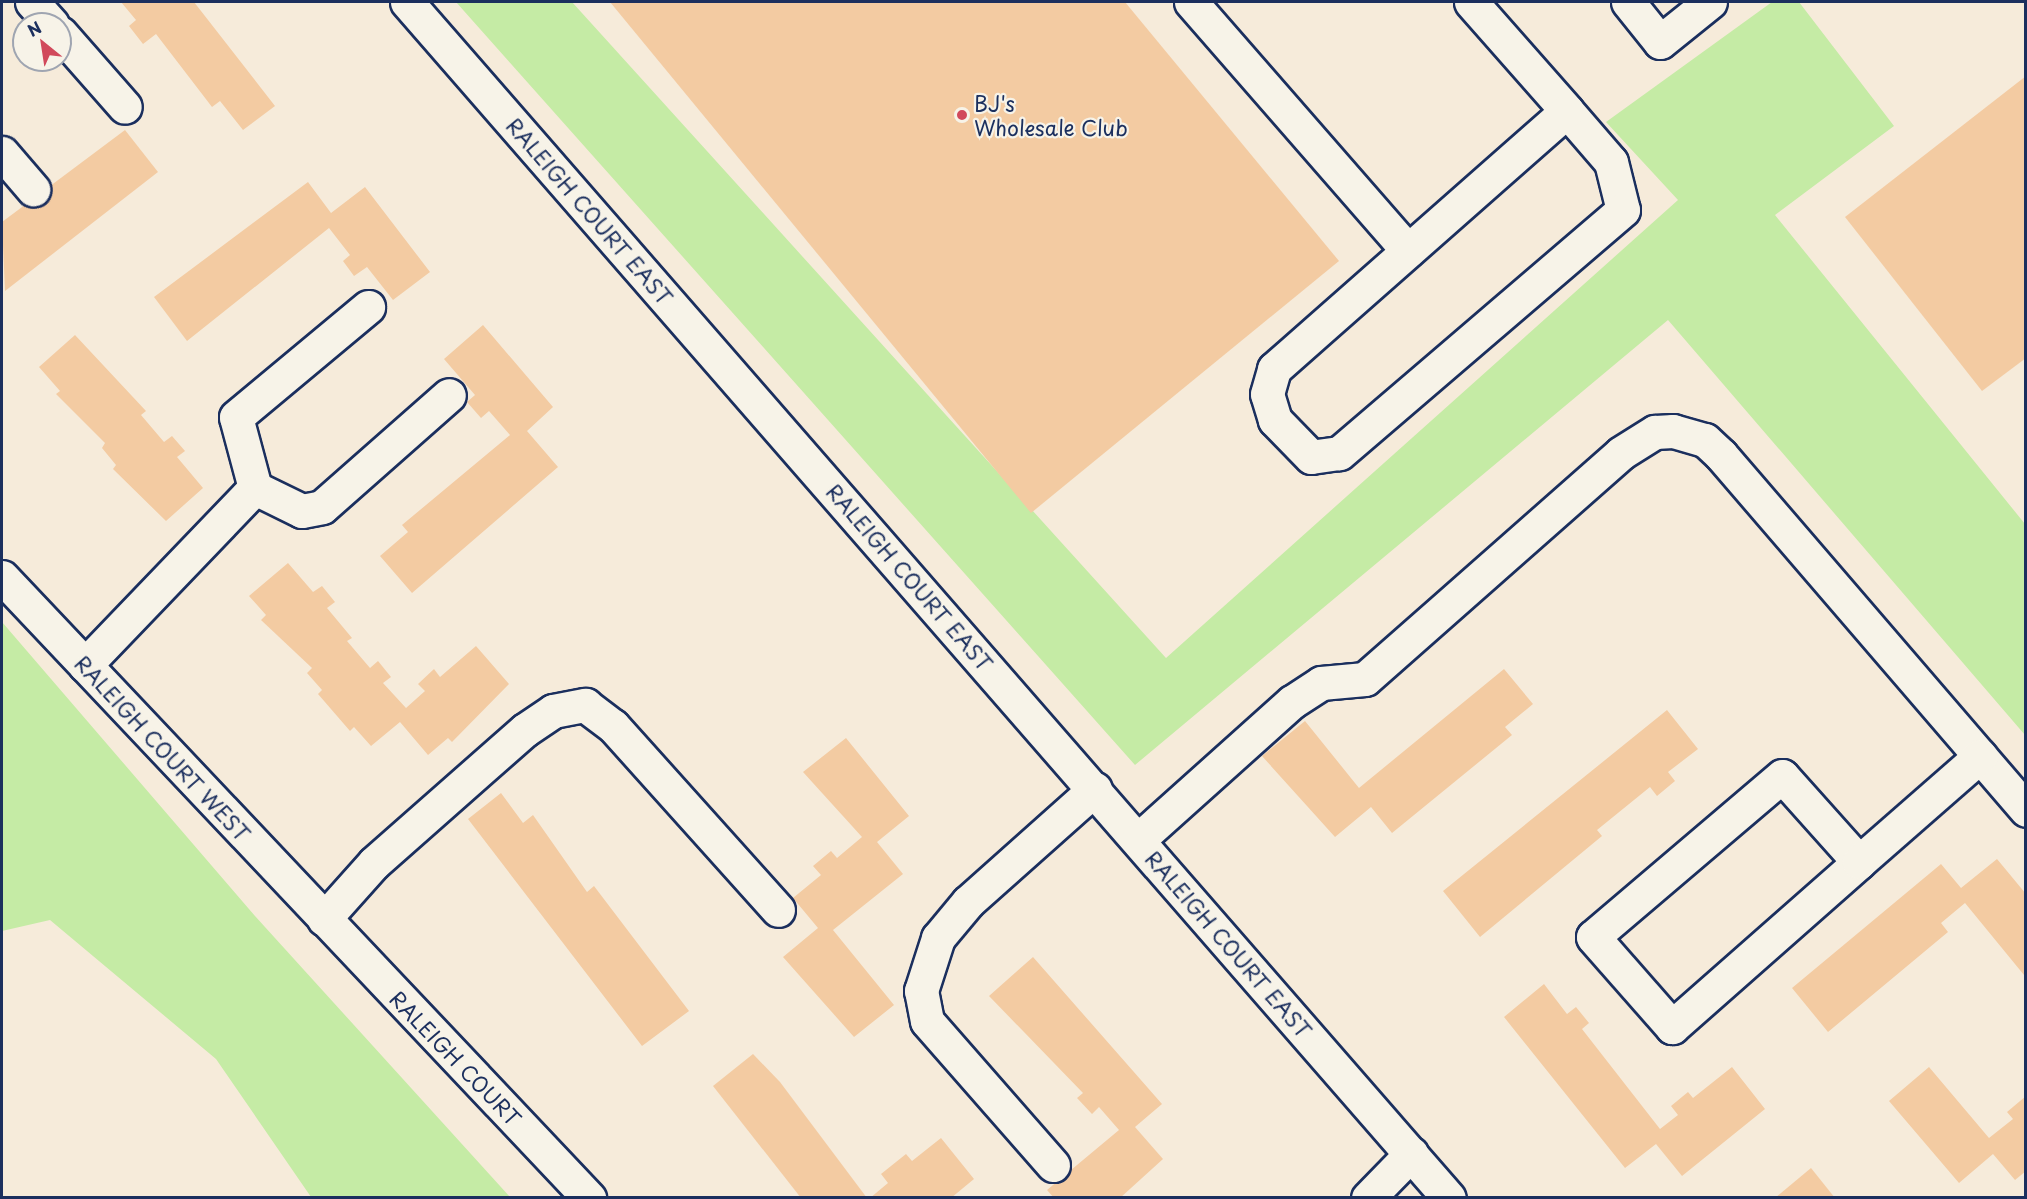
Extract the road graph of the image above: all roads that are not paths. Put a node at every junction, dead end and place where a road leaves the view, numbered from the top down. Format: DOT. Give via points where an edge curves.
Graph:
graph roads {
  1 [pos="407,2"];
  2 [pos="1191,2"];
  3 [pos="1471,2"];
  4 [pos="1628,2"];
  5 [pos="1710,2"];
  6 [pos="72,47"];
  7 [pos="125,107"];
  8 [pos="1567,111"];
  9 [pos="2,153"];
  10 [pos="33,189"];
  11 [pos="1408,251"];
  12 [pos="368,308"];
  13 [pos="449,395"];
  14 [pos="255,488"];
  15 [pos="2,577"];
  16 [pos="85,665"];
  17 [pos="1980,756"];
  18 [pos="1095,789"];
  19 [pos="2025,810"];
  20 [pos="1138,840"];
  21 [pos="1859,862"];
  22 [pos="778,910"];
  23 [pos="324,919"];
  24 [pos="1411,1154"];
  25 [pos="1053,1165"];
  26 [pos="589,1197"];
  27 [pos="1368,1197"];
  28 [pos="1449,1197"];
  1 -- 18 [label="street, RALEIGH COURT EAST"];
  2 -- 11 [label="street"];
  3 -- 8 [label="street"];
  4 -- 5 [label="street" via="1660,42"];
  6 -- 7 [label="street"];
  8 -- 11 [label="street"];
  8 -- 11 [label="street" via="1611,162 1623,210 1338,453 1311,457 1275,420 1268,394 1274,369"];
  9 -- 10 [label="street"];
  12 -- 14 [label="street" via="236,417"];
  13 -- 14 [label="street" via="322,507 302,511"];
  14 -- 16 [label="street"];
  15 -- 16 [label="street, RALEIGH COURT WEST"];
  16 -- 23 [label="street, RALEIGH COURT WEST"];
  17 -- 19 [label="street"];
  17 -- 20 [label="street" via="1721,455 1705,440 1655,432 1621,453 1365,679 1321,683 1292,702"];
  17 -- 21 [label="street"];
  18 -- 20 [label="street, RALEIGH COURT EAST"];
  18 -- 25 [label="street" via="960,911 938,938 921,991 927,1021"];
  20 -- 24 [label="street, RALEIGH COURT EAST"];
  21 -- 21 [label="street" via="1782,776 1593,937 1671,1026"];
  22 -- 23 [label="street" via="613,726 585,705 553,711 525,730 374,863"];
  23 -- 26 [label="street, RALEIGH COURT"];
  24 -- 27 [label="street"];
  24 -- 28 [label="street, RALEIGH COURT EAST"];
}
